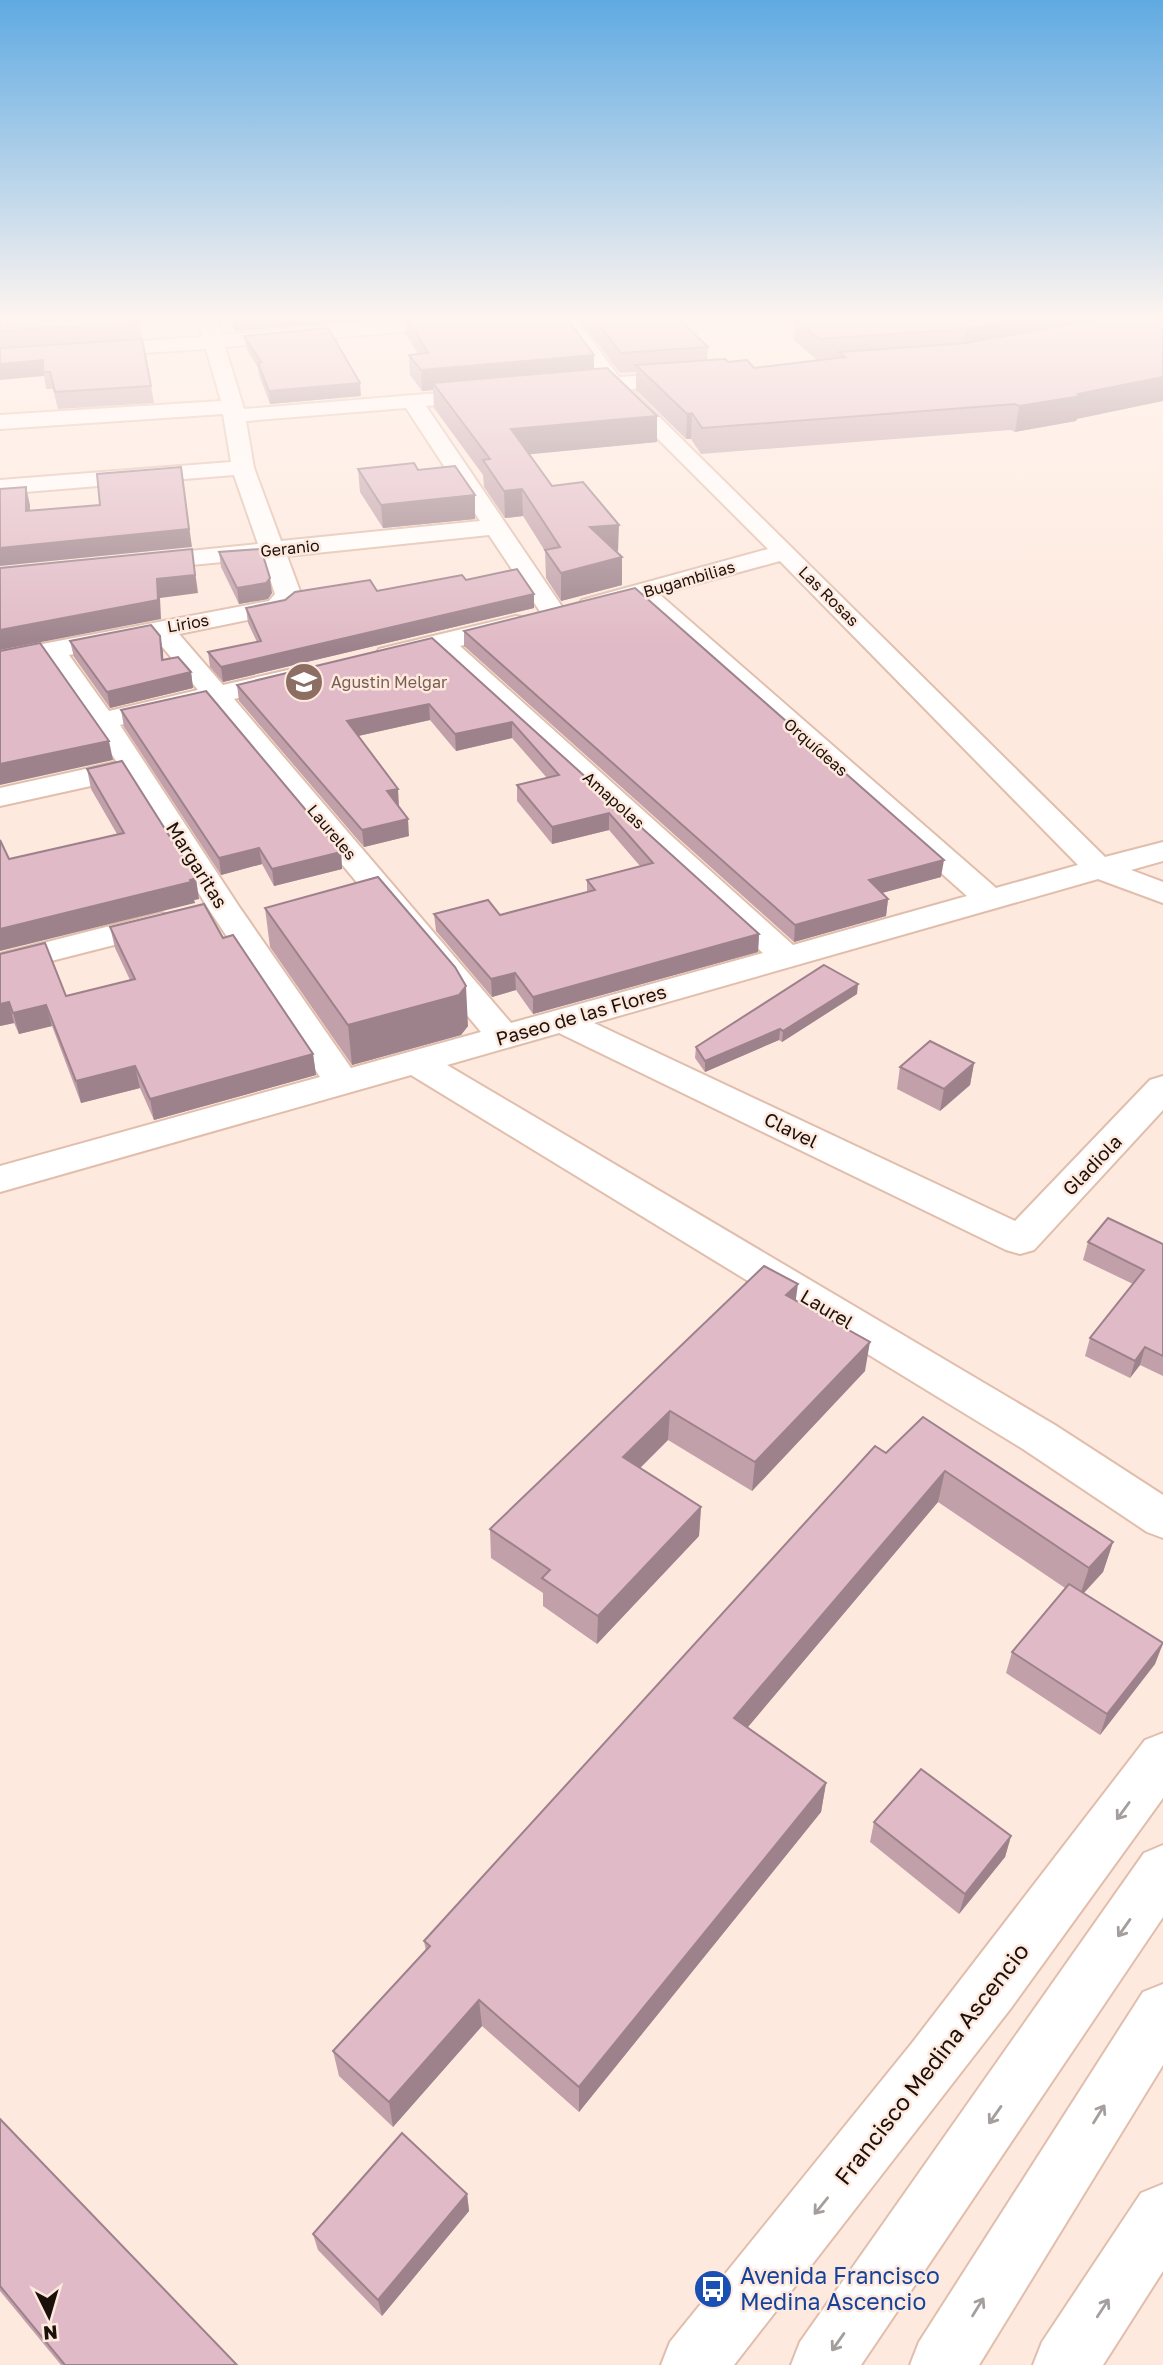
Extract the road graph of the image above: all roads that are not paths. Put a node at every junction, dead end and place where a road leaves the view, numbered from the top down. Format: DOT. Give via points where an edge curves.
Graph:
graph roads {
  1 [pos="236,429"];
  2 [pos="431,429"];
  3 [pos="660,429"];
  4 [pos="243,468"];
  5 [pos="0,487"];
  6 [pos="497,527"];
  7 [pos="271,550"];
  8 [pos="785,552"];
  9 [pos="122,565"];
  10 [pos="642,593"];
  11 [pos="554,614"];
  12 [pos="160,628"];
  13 [pos="441,643"];
  14 [pos="51,649"];
  15 [pos="0,660"];
  16 [pos="362,661"];
  17 [pos="309,673"];
  18 [pos="217,695"];
  19 [pos="102,721"];
  20 [pos="135,767"];
  21 [pos="0,797"];
  22 [pos="1163,851"];
  23 [pos="1099,869"];
  24 [pos="1163,893"];
  25 [pos="991,900"];
  26 [pos="202,913"];
  27 [pos="787,957"];
  28 [pos="0,964"];
  29 [pos="562,1021"];
  30 [pos="504,1037"];
  31 [pos="416,1062"];
  32 [pos="342,1082"];
  33 [pos="1163,1088"];
  34 [pos="0,1180"];
  35 [pos="1020,1240"];
  36 [pos="1163,1519"];
  37 [pos="1163,1756"];
  38 [pos="1163,1871"];
  39 [pos="1163,2012"];
  40 [pos="1163,2215"];
  41 [pos="694,2365"];
  42 [pos="823,2365"];
  43 [pos="942,2365"];
  44 [pos="1065,2365"];
  1 -- 4 [label="main road"];
  2 -- 6 [label="main road"];
  3 -- 8 [label="main road, Las Rosas"];
  4 -- 5 [label="main road"];
  4 -- 7 [label="main road"];
  6 -- 7 [label="main road, Geranio"];
  6 -- 11 [label="main road"];
  7 -- 9 [label="main road, Geranio"];
  7 -- 12 [label="main road, Lirios" via="288,594 277,607"];
  8 -- 10 [label="main road, Bugambilias"];
  8 -- 23 [label="main road, Las Rosas"];
  10 -- 11 [label="main road, Bugambilias"];
  10 -- 25 [label="main road, Orquídeas"];
  11 -- 13 [label="main road, Bugambilias"];
  12 -- 14 [label="main road, Lirios"];
  12 -- 18 [label="main road, Laureles"];
  13 -- 16 [label="main road, Bugambilias"];
  13 -- 27 [label="main road, Amapolas"];
  14 -- 15 [label="main road, Lirios"];
  14 -- 19 [label="main road, Margaritas"];
  17 -- 18 [label="main road"];
  18 -- 19 [label="main road"];
  18 -- 30 [label="main road, Laureles"];
  19 -- 20 [label="main road, Margaritas"];
  20 -- 21 [label="main road"];
  20 -- 26 [label="main road, Margaritas"];
  22 -- 23 [label="main road, Paseo de las Flores"];
  23 -- 24 [label="main road"];
  23 -- 25 [label="main road, Paseo de las Flores"];
  25 -- 27 [label="main road, Paseo de las Flores"];
  26 -- 28 [label="main road"];
  26 -- 32 [label="main road, Margaritas"];
  27 -- 29 [label="main road, Paseo de las Flores"];
  29 -- 30 [label="main road, Paseo de las Flores"];
  29 -- 35 [label="main road, Clavel"];
  30 -- 31 [label="main road, Paseo de las Flores"];
  31 -- 32 [label="main road, Paseo de las Flores"];
  31 -- 36 [label="main road, Laurel" via="1039,1437"];
  32 -- 34 [label="main road, Paseo de las Flores"];
  33 -- 35 [label="main road, Gladiola"];
  37 -- 41 [label="main road, Francisco Medina Ascencio, one-way" via="1067,1890"];
  38 -- 42 [label="main road, one-way"];
  43 -- 39 [label="main road, one-way"];
  44 -- 40 [label="main road, one-way"];
}
